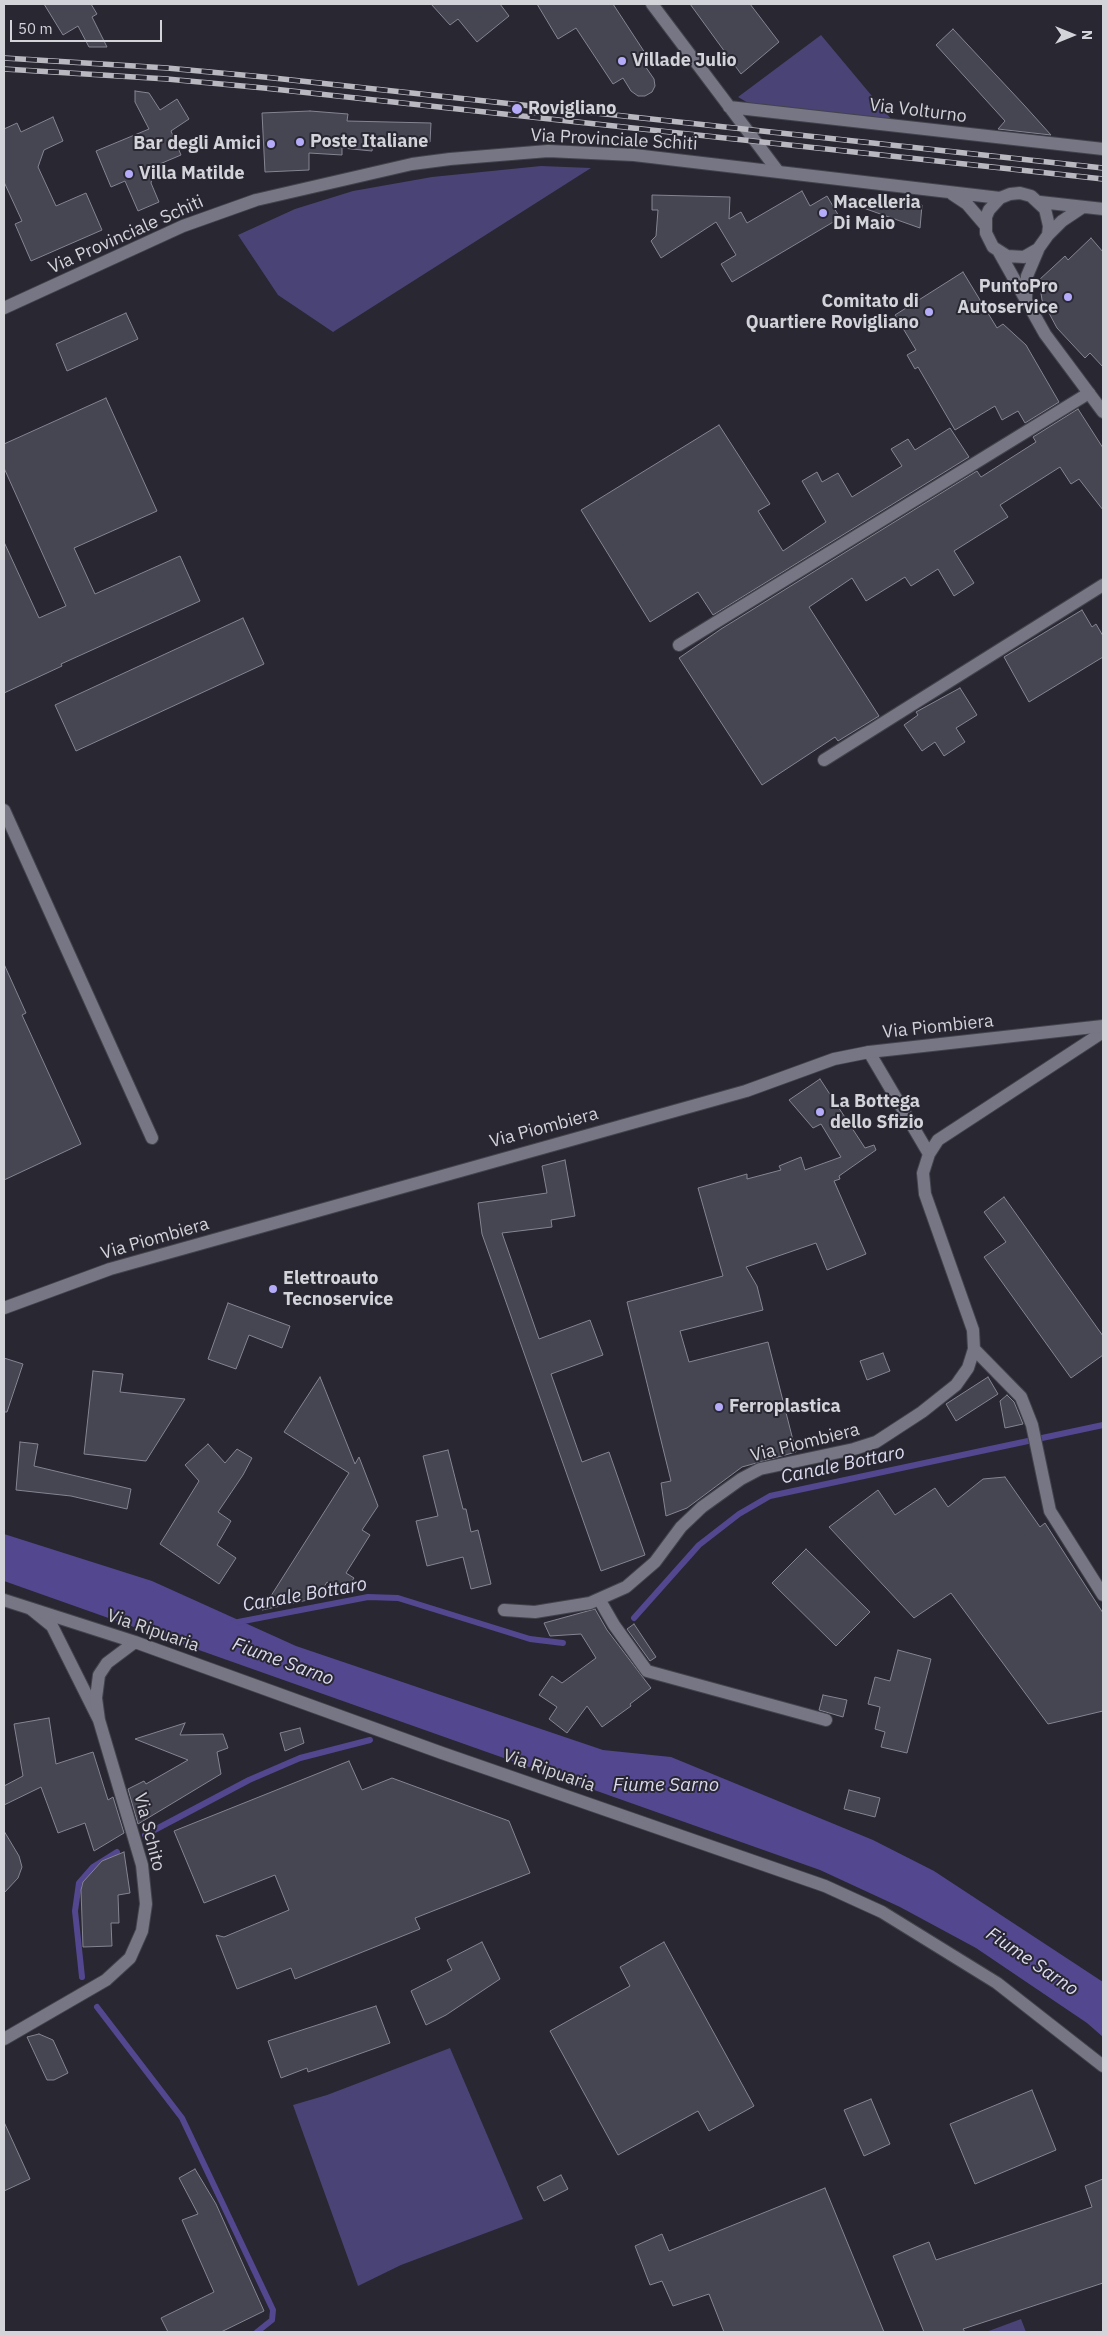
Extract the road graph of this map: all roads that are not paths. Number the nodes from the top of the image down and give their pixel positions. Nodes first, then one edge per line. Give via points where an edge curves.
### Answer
1 (652, 4) edge
2 (729, 107) junction
3 (1103, 149) edge
4 (777, 170) junction
5 (947, 192) junction
6 (1000, 198) junction
7 (1040, 202) junction
8 (1083, 207) junction
9 (1103, 210) edge
10 (985, 225) junction
11 (1048, 235) junction
12 (1038, 249) junction
13 (999, 252) junction
14 (1026, 298) junction
15 (4, 308) edge
16 (1089, 393) junction
17 (1103, 412) edge
18 (1103, 585) edge
19 (679, 645) dead end
20 (824, 760) dead end
21 (4, 810) edge
22 (1103, 1026) edge
23 (1103, 1032) edge
24 (869, 1052) junction
25 (152, 1138) dead end
26 (929, 1154) junction
27 (4, 1308) edge
28 (974, 1349) junction
29 (1103, 1595) edge
30 (599, 1599) junction
31 (4, 1600) edge
32 (29, 1608) junction
33 (504, 1610) dead end
34 (135, 1642) junction
35 (99, 1720) junction
36 (826, 1720) dead end
37 (4, 2038) edge
38 (1103, 2066) edge

1 - 2 street
2 - 3 street, Via Volturno
2 - 4 street
4 - 5 street, Via Provinciale Schiti
4 - 15 street, Via Provinciale Schiti via 634,154 548,151 412,164 256,200 183,226
5 - 6 street, Via Provinciale Schiti
5 - 10 street, Via Provinciale Schiti via 967,204
6 - 7 street, Via Provinciale Schiti via 1020,193
6 - 10 street via 989,210
7 - 8 street, Via Provinciale Schiti
7 - 11 street via 1048,217
8 - 9 street, Via Provinciale Schiti
8 - 11 street via 1070,214
10 - 13 street, Via Provinciale Schiti via 989,241
11 - 12 street
12 - 13 street via 1024,257
12 - 14 street via 1027,276
13 - 14 street, Via Provinciale Schiti
14 - 16 street, Via Provinciale Schiti via 1045,334
16 - 17 street, Via Provinciale Schiti
16 - 19 street
18 - 20 street
21 - 25 street
22 - 24 street, Via Piombiera
23 - 26 street, Via Piombiera via 938,1140
24 - 26 street
24 - 27 street, Via Piombiera via 834,1058 746,1091 110,1269
26 - 28 street, Via Piombiera via 923,1172 925,1194 973,1330
28 - 29 street via 1021,1397 1032,1425 1050,1511
28 - 30 street, Via Piombiera via 968,1368 956,1386 922,1412 876,1442 760,1470 741,1478 702,1507 681,1527 655,1562 626,1587
30 - 33 street, Via Piombiera via 535,1612
30 - 36 street via 647,1671
31 - 32 street, Via Ripuaria
32 - 34 street, Via Ripuaria
32 - 35 street via 52,1626
34 - 35 street, Via Schito via 107,1663 99,1675 96,1698
34 - 38 street, Via Ripuaria via 825,1886 882,1912 997,1984
35 - 37 street, Via Schito via 142,1865 146,1904 142,1930 130,1958 106,1980

